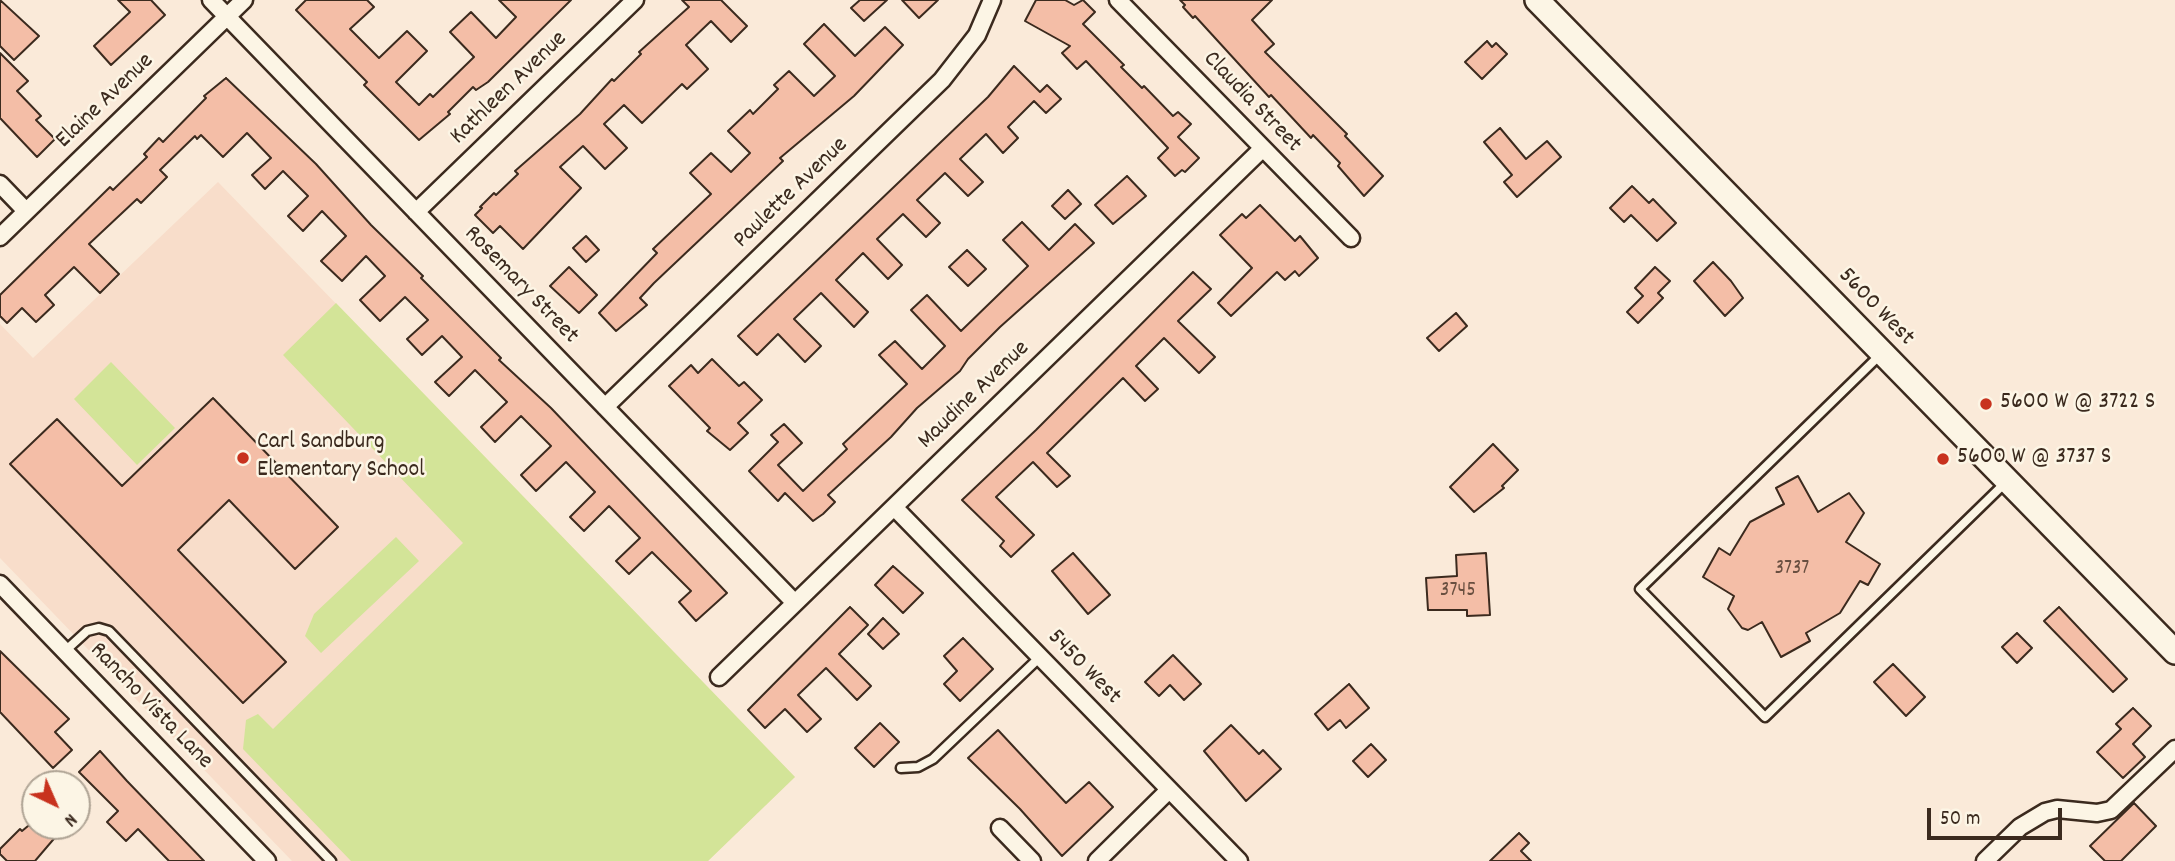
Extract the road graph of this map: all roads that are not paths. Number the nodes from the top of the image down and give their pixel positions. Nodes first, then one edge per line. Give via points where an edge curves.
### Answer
1 (211, 0) edge
2 (244, 0) edge
3 (635, 0) edge
4 (992, 0) edge
5 (1118, 0) edge
6 (1537, 0) edge
7 (227, 17) junction
8 (1263, 148) junction
9 (0, 184) edge
10 (26, 211) junction
11 (416, 212) junction
12 (0, 237) edge
13 (1351, 238) dead end
14 (1882, 353) junction
15 (606, 407) junction
16 (2008, 481) junction
17 (894, 507) junction
18 (0, 584) edge
19 (795, 603) junction
20 (65, 651) junction
21 (2175, 652) edge
22 (1040, 657) junction
23 (719, 677) dead end
24 (2175, 749) edge
25 (901, 768) dead end
26 (1169, 790) junction
27 (1000, 828) dead end
28 (267, 861) edge
29 (331, 861) edge
30 (1032, 861) edge
31 (1097, 861) edge
32 (1239, 861) edge
33 (1985, 861) edge

1 - 7 street, Rosemary Street
2 - 7 street, Elaine Avenue
3 - 11 street, Kathleen Avenue
4 - 15 street, Paulette Avenue via 977,35 942,80
5 - 8 street, Claudia Street
6 - 14 main road, 5600 West
7 - 10 street, Elaine Avenue
7 - 11 street, Rosemary Street
8 - 13 street, Claudia Street
8 - 17 street, Maudine Avenue
9 - 10 street
10 - 12 street, Elaine Avenue
11 - 15 street, Rosemary Street
14 - 16 main road, 5600 West
14 - 16 lane via 1640,589 1765,717
15 - 19 street, Rosemary Street
16 - 21 main road, 5600 West
17 - 19 street, Maudine Avenue
17 - 22 street, 5450 West
18 - 20 street, Rancho Vista Lane
19 - 23 street, Maudine Avenue
20 - 28 street, Rancho Vista Lane
20 - 29 lane via 93,629 113,635
22 - 25 lane via 933,759 918,767
22 - 26 street, 5450 West
24 - 33 street via 2111,810 2045,812 2020,827
26 - 31 street
26 - 32 street, 5450 West
27 - 30 street

